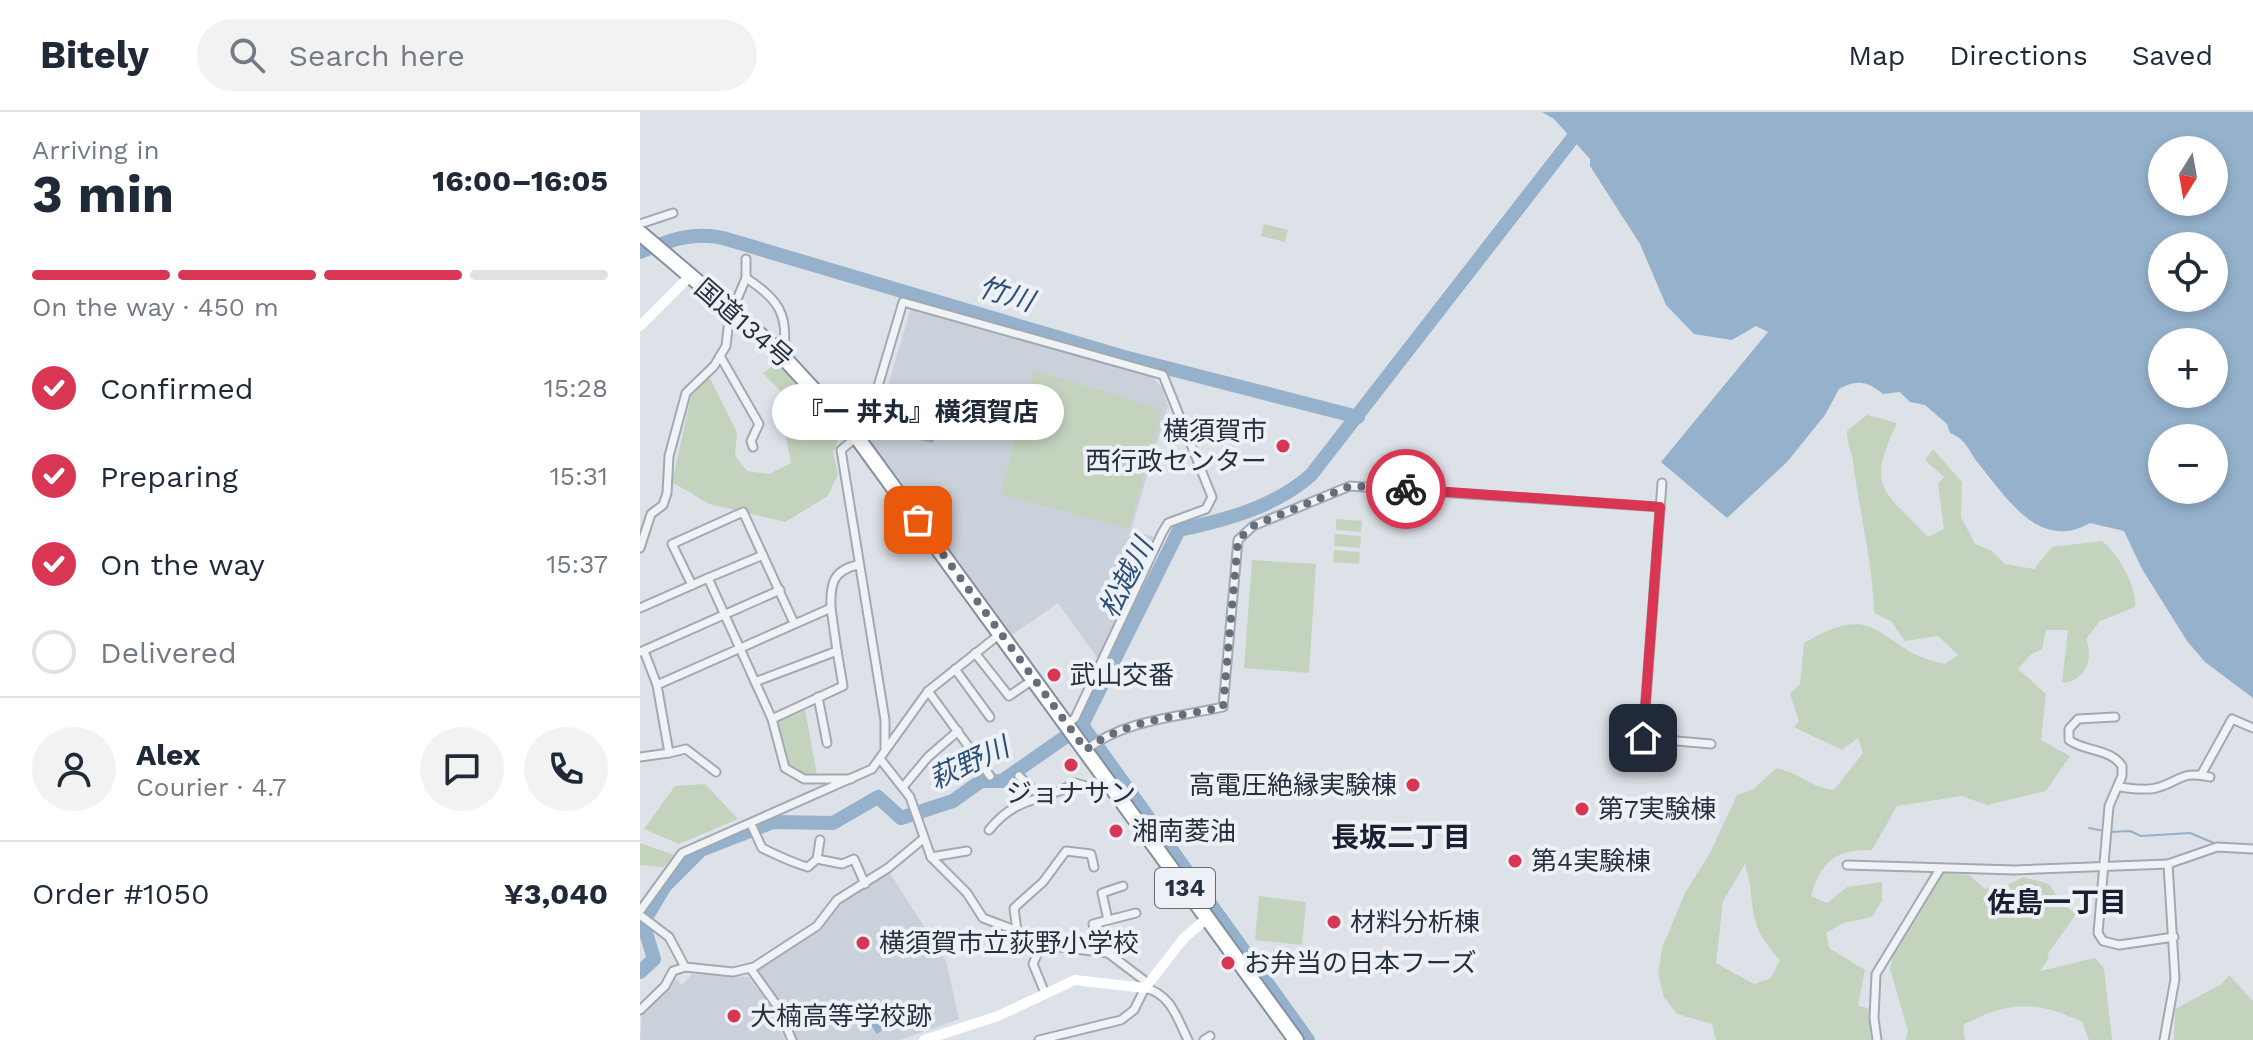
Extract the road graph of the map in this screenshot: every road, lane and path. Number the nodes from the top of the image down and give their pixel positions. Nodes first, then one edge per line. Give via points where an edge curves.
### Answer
1 (673, 213) dead end
2 (640, 224) edge
3 (645, 236) edge
4 (746, 259) dead end
5 (690, 276) junction
6 (746, 278) junction
7 (731, 310) junction
8 (640, 326) edge
9 (720, 356) junction
10 (783, 356) junction
11 (856, 436) junction
12 (753, 447) dead end
13 (1662, 483) dead end
14 (1660, 507) junction
15 (640, 548) edge
16 (763, 555) junction
17 (858, 565) junction
18 (708, 578) junction
19 (692, 585) junction
20 (780, 590) junction
21 (640, 608) edge
22 (831, 608) junction
23 (724, 614) junction
24 (794, 623) junction
25 (1002, 633) junction
26 (739, 647) junction
27 (642, 651) edge
28 (837, 651) junction
29 (975, 653) junction
30 (955, 669) junction
31 (1034, 679) junction
32 (755, 682) junction
33 (657, 685) junction
34 (928, 691) junction
35 (818, 697) junction
36 (990, 717) dead end
37 (2115, 717) dead end
38 (772, 719) junction
39 (2253, 728) edge
40 (1071, 730) junction
41 (958, 731) junction
42 (827, 743) dead end
43 (1711, 744) dead end
44 (885, 749) junction
45 (1086, 750) junction
46 (669, 753) junction
47 (640, 757) edge
48 (881, 760) junction
49 (716, 772) dead end
50 (990, 776) dead end
51 (1019, 776) dead end
52 (851, 779) junction
53 (1107, 780) junction
54 (903, 787) junction
55 (2118, 787) junction
56 (1039, 795) junction
57 (753, 829) junction
58 (989, 830) dead end
59 (923, 839) junction
60 (820, 840) dead end
61 (2253, 849) edge
62 (967, 851) dead end
63 (931, 857) junction
64 (817, 859) junction
65 (2168, 864) junction
66 (1847, 865) dead end
67 (2105, 866) junction
68 (1094, 867) dead end
69 (1940, 869) junction
70 (865, 884) junction
71 (1123, 886) dead end
72 (640, 913) edge
73 (1136, 913) dead end
74 (1207, 918) junction
75 (1108, 920) junction
76 (1017, 931) junction
77 (2174, 937) junction
78 (1043, 941) junction
79 (1098, 950) junction
80 (685, 967) junction
81 (750, 968) junction
82 (1147, 986) junction
83 (1045, 993) junction
84 (640, 1010) edge
85 (1057, 1037) edge
86 (792, 1040) edge
87 (924, 1040) edge
88 (1039, 1040) edge
89 (1188, 1040) edge
90 (1296, 1040) edge
91 (1877, 1040) edge
92 (2164, 1040) edge

1 - 2 street
3 - 5 highway, 国道134号 / 134
4 - 6 street
5 - 7 highway, 国道134号 / 134
5 - 8 street
6 - 7 street
6 - 10 street via 773,297 781,312
7 - 9 street
7 - 10 highway, 国道134号 / 134
9 - 12 street via 759,424
9 - 15 street via 686,393 669,456 667,493 663,505 651,514
10 - 11 highway, 国道134号 / 134
11 - 17 street via 841,450
11 - 25 highway, 国道134号 / 134
11 - 40 street via 865,430 903,302 1163,375 1212,497 1206,509 1168,523
13 - 14 street
14 - 43 street via 1643,738
14 - 45 street via 1350,486 1253,526 1238,540 1223,707 1136,726 1102,737
16 - 18 street
16 - 19 street via 743,512 672,544
16 - 20 street
17 - 22 street via 837,574
17 - 44 street via 885,720
18 - 19 street
18 - 23 street
19 - 21 street
20 - 23 street
20 - 24 street
22 - 24 street
22 - 28 street
23 - 26 street
23 - 27 street
24 - 26 street
25 - 29 street
25 - 31 highway, 国道134号 / 134
26 - 32 street
26 - 33 street
27 - 33 street
28 - 32 street
28 - 35 street via 843,686
29 - 30 street
29 - 31 street via 1009,696
30 - 34 street
30 - 36 street
31 - 40 highway, 国道134号 / 134
32 - 38 street
33 - 46 street
34 - 41 street
34 - 44 street
35 - 38 street
35 - 42 street
37 - 55 street via 2078,719 2069,729 2069,740 2117,759 2122,766
38 - 52 street via 785,768 804,779
39 - 55 street via 2232,719 2206,761 2206,776 2183,775 2158,788
40 - 45 highway, 国道134号 / 134
41 - 50 street
41 - 54 street
44 - 48 street
45 - 53 highway, 国道134号 / 134
46 - 47 street
46 - 49 street via 686,749
48 - 52 street
48 - 54 street
51 - 56 street
52 - 57 street
53 - 56 street via 1097,789 1075,783 1057,794
53 - 74 highway, 国道134号 / 134
54 - 59 street
55 - 67 street via 2109,806
56 - 58 street via 1004,812
57 - 64 street via 762,848 793,863 808,867
57 - 72 street via 721,833 682,853
59 - 63 street
59 - 70 street
60 - 64 street
61 - 65 street via 2217,847
62 - 63 street
63 - 76 street via 967,893 983,918
64 - 70 street via 842,864 854,859
65 - 67 street
65 - 77 street
66 - 69 street
67 - 69 street
67 - 77 street via 2098,933 2103,941 2119,945
68 - 76 street via 1091,854 1066,851 1014,908
69 - 91 street via 1876,974
70 - 81 street via 837,900 817,926
71 - 75 street via 1102,893
72 - 80 street via 669,937
73 - 75 street
74 - 82 street via 1184,938
74 - 90 highway, 国道134号 / 134
75 - 79 street via 1093,924
76 - 78 street
77 - 92 street via 2173,998
78 - 79 street
78 - 83 street via 1033,964
79 - 82 street
80 - 81 street via 733,972
80 - 84 street via 673,971
81 - 86 street via 778,1007
82 - 83 street via 1075,980
82 - 85 street via 1134,1010 1121,1020
82 - 89 street via 1167,1000
83 - 87 street via 998,1016
85 - 88 street

